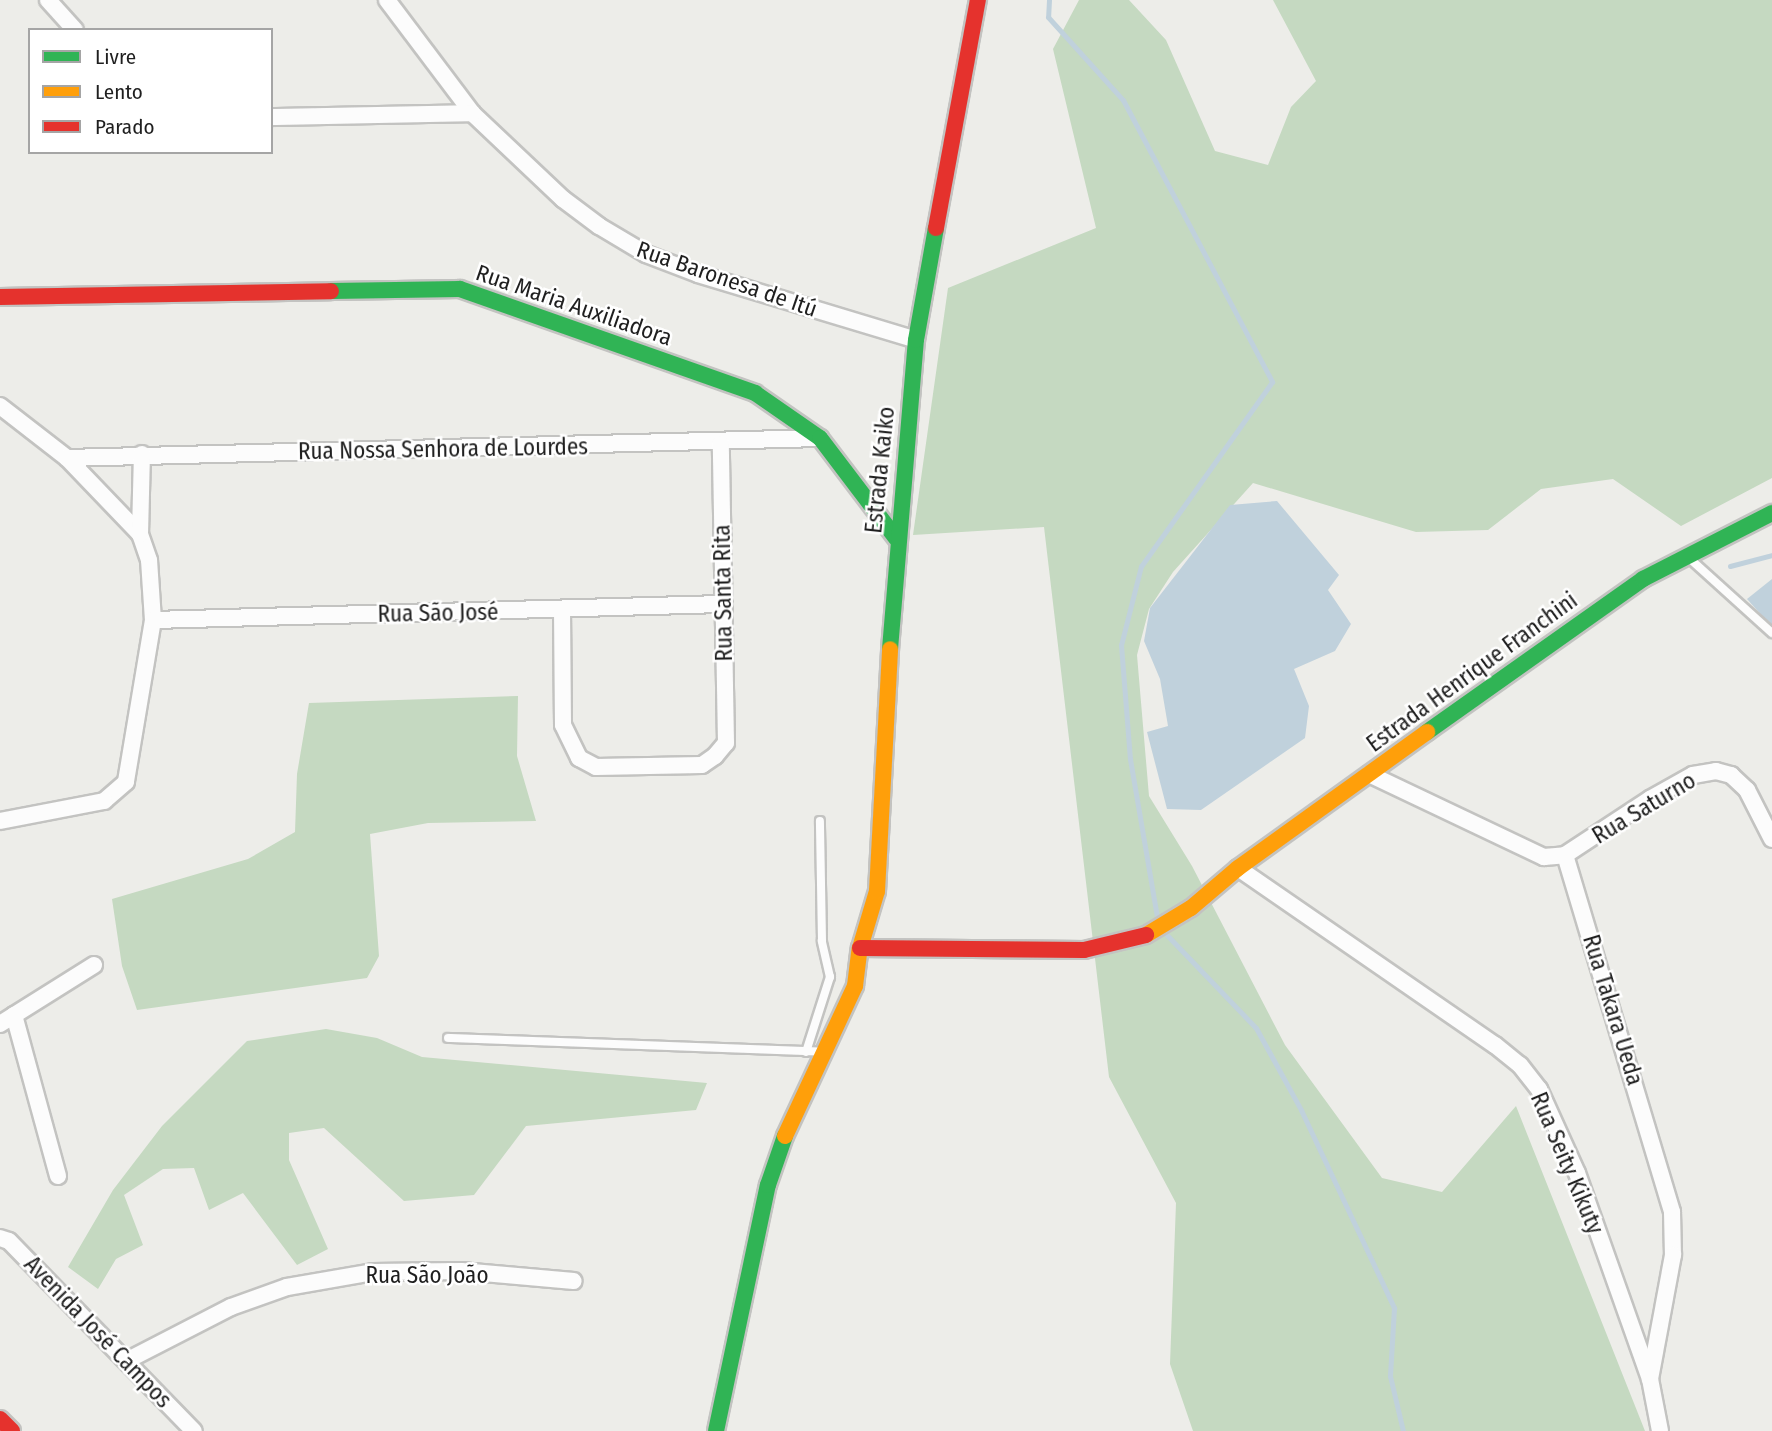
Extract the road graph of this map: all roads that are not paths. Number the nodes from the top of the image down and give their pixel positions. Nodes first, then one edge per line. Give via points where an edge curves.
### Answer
1 (48, 0) edge
2 (387, 0) edge
3 (978, 0) edge
4 (73, 28) edge
5 (472, 113) junction
6 (273, 117) edge
7 (0, 297) edge
8 (916, 340) junction
9 (0, 406) edge
10 (820, 438) junction
11 (721, 444) junction
12 (142, 454) junction
13 (67, 458) junction
14 (1772, 513) edge
15 (140, 534) junction
16 (896, 538) junction
17 (1687, 556) junction
18 (722, 604) junction
19 (562, 610) junction
20 (153, 620) junction
21 (1772, 634) edge
22 (1368, 774) junction
23 (0, 821) edge
24 (820, 821) dead end
25 (1772, 839) edge
26 (1565, 855) junction
27 (1238, 868) junction
28 (860, 948) junction
29 (94, 965) dead end
30 (7, 1020) edge
31 (448, 1038) dead end
32 (806, 1052) junction
33 (824, 1052) junction
34 (58, 1176) dead end
35 (0, 1238) edge
36 (574, 1281) dead end
37 (128, 1360) junction
38 (1650, 1379) junction
39 (0, 1419) edge
40 (12, 1431) edge
41 (194, 1431) edge
42 (716, 1431) edge
43 (1660, 1431) edge

1 - 4 street
2 - 5 street, Rua Baronesa de Itú
3 - 8 street, Estrada Kaiko
5 - 6 street
5 - 8 street, Rua Baronesa de Itú via 562,199 625,243 698,274
7 - 10 street, Rua Maria Auxiliadora via 460,289 755,393
8 - 16 street, Estrada Kaiko
9 - 13 street
10 - 11 street, Rua Nossa Senhora de Lourdes
10 - 16 street, Rua Maria Auxiliadora
11 - 12 street, Rua Nossa Senhora de Lourdes
11 - 18 street, Rua Santa Rita
12 - 13 street, Rua Nossa Senhora de Lourdes
12 - 15 street
13 - 15 street
14 - 17 street, Estrada Henrique Franchini
15 - 20 street via 149,560
16 - 28 street, Estrada Kaiko via 877,891
17 - 21 lane
17 - 22 street, Estrada Henrique Franchini via 1601,607
18 - 19 street, Rua São José
18 - 19 street, Rua Santa Rita via 726,743 702,765 596,767 579,758 563,725
19 - 20 street, Rua São José
20 - 23 street via 132,768 117,793 104,801
22 - 26 street via 1524,851 1544,857
22 - 27 street, Estrada Henrique Franchini
24 - 32 lane via 822,941 830,976
25 - 26 street, Rua Saturno via 1747,790 1731,775 1704,772 1650,799
26 - 38 street, Rua Takara Ueda via 1672,1212 1671,1268
27 - 28 street, Estrada Henrique Franchini via 1170,923 1112,946
27 - 38 street, Rua Seity Kikuty via 1520,1065 1539,1089 1577,1173
28 - 33 street, Estrada Kaiko via 855,986
29 - 30 street
30 - 34 street
31 - 32 lane
32 - 33 lane
33 - 42 street, Estrada Kaiko via 782,1142 756,1223
35 - 37 street, Avenida José Campos via 9,1241
36 - 37 street, Rua São João via 461,1271 373,1272 287,1287 231,1307
37 - 41 street, Avenida José Campos
38 - 43 street, Rua Seity Kikuty
39 - 40 street

